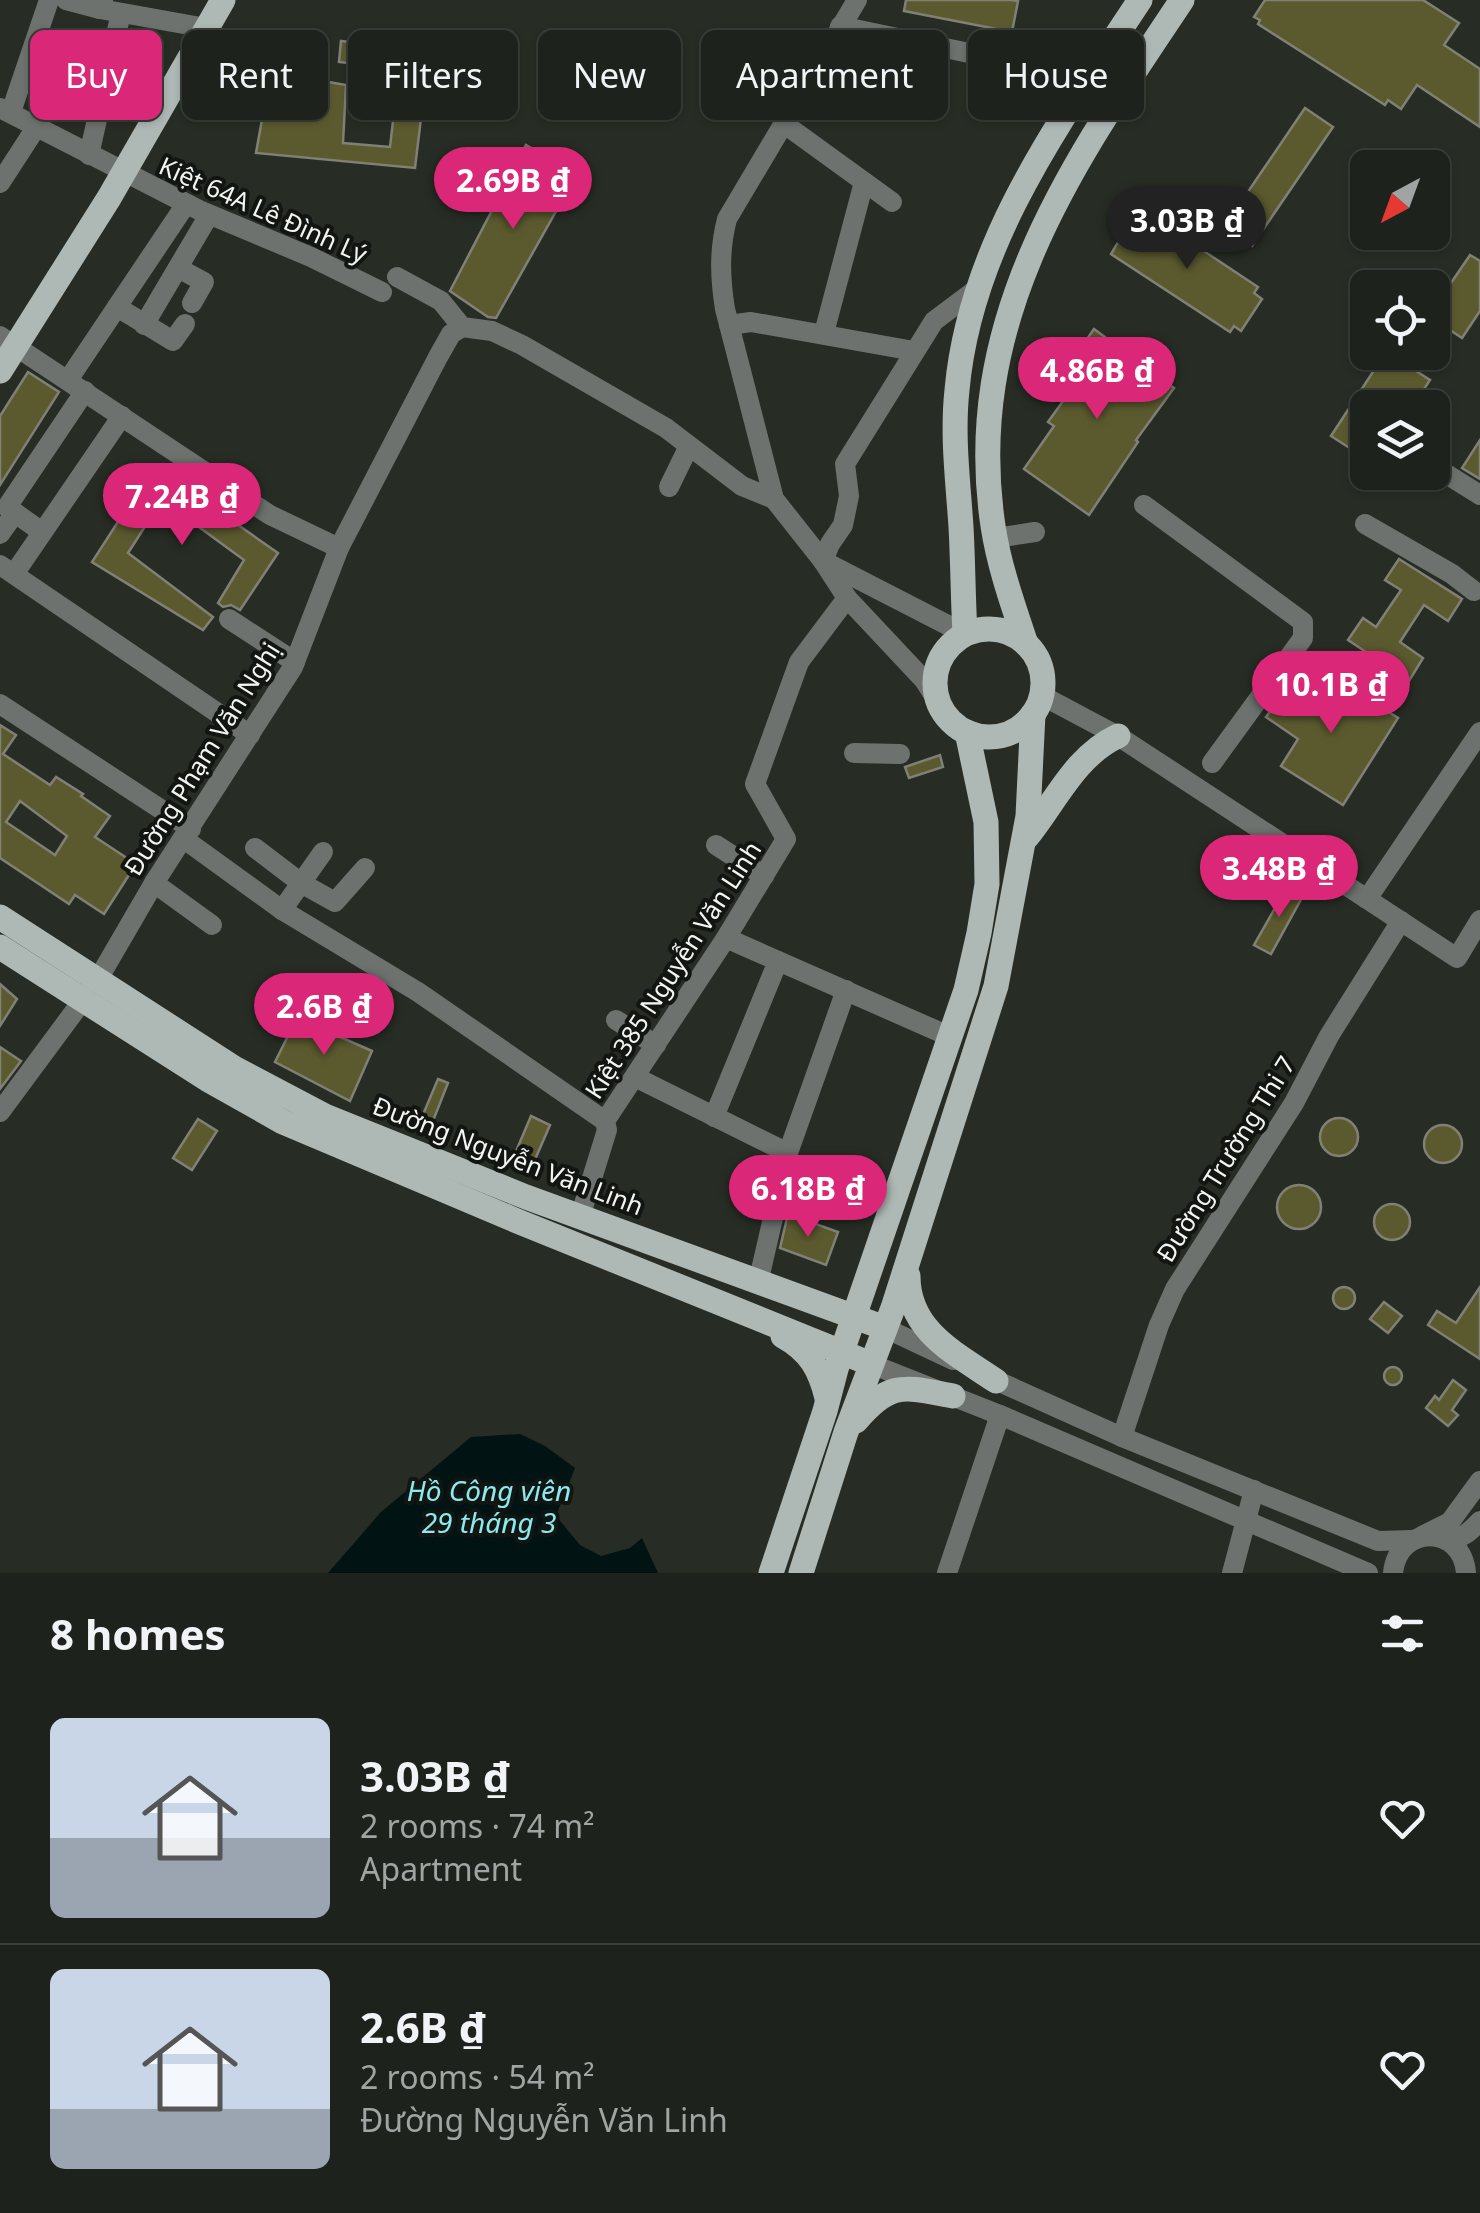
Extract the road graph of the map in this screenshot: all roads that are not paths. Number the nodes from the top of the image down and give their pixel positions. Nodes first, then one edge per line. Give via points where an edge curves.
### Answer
1 (49, 0) edge
2 (66, 0) edge
3 (223, 0) edge
4 (856, 0) edge
5 (1140, 0) edge
6 (1182, 0) edge
7 (123, 8) edge
8 (840, 26) junction
9 (206, 28) junction
10 (1120, 30) edge
11 (968, 53) edge
12 (5, 110) edge
13 (1063, 120) edge
14 (782, 122) junction
15 (37, 126) junction
16 (89, 155) junction
17 (123, 174) junction
18 (864, 182) junction
19 (0, 184) edge
20 (892, 202) dead end
21 (186, 204) junction
22 (209, 214) junction
23 (178, 268) junction
24 (978, 288) junction
25 (117, 307) junction
26 (729, 324) junction
27 (144, 325) junction
28 (462, 327) junction
29 (824, 333) junction
30 (8, 341) edge
31 (914, 351) junction
32 (0, 371) edge
33 (77, 386) junction
34 (122, 416) junction
35 (689, 446) junction
36 (1450, 476) edge
37 (669, 487) dead end
38 (1480, 495) edge
39 (774, 498) junction
40 (1144, 505) dead end
41 (16, 513) junction
42 (1365, 524) dead end
43 (42, 532) junction
44 (1035, 532) dead end
45 (0, 534) edge
46 (996, 538) junction
47 (338, 548) junction
48 (823, 561) junction
49 (7, 570) edge
50 (1474, 591) dead end
51 (847, 598) junction
52 (229, 619) dead end
53 (966, 634) junction
54 (1026, 644) junction
55 (295, 662) junction
56 (938, 702) junction
57 (0, 704) edge
58 (1037, 705) junction
59 (968, 732) junction
60 (1480, 732) edge
61 (250, 735) junction
62 (1118, 736) junction
63 (854, 753) dead end
64 (900, 754) dead end
65 (1212, 763) dead end
66 (187, 834) junction
67 (1024, 841) junction
68 (716, 844) dead end
69 (323, 852) dead end
70 (365, 868) dead end
71 (234, 875) junction
72 (764, 876) junction
73 (154, 883) junction
74 (301, 884) junction
75 (1367, 899) junction
76 (282, 910) junction
77 (0, 917) edge
78 (1480, 920) edge
79 (1401, 922) junction
80 (212, 925) dead end
81 (726, 938) junction
82 (0, 947) edge
83 (778, 961) junction
84 (846, 990) junction
85 (90, 991) junction
86 (616, 1020) dead end
87 (951, 1037) junction
88 (656, 1044) junction
89 (635, 1077) junction
90 (0, 1112) edge
91 (714, 1116) junction
92 (605, 1120) junction
93 (788, 1153) junction
94 (521, 1209) junction
95 (580, 1217) junction
96 (882, 1237) junction
97 (908, 1261) junction
98 (758, 1283) junction
99 (816, 1303) junction
100 (736, 1308) junction
101 (855, 1316) junction
102 (885, 1328) junction
103 (842, 1352) junction
104 (871, 1364) junction
105 (996, 1381) junction
106 (953, 1396) junction
107 (828, 1402) junction
108 (1000, 1414) junction
109 (846, 1432) junction
110 (1122, 1437) junction
111 (1480, 1481) edge
112 (1254, 1490) junction
113 (1246, 1520) junction
114 (1480, 1520) edge
115 (1418, 1538) junction
116 (1446, 1540) junction
117 (1480, 1547) edge
118 (770, 1573) edge
119 (802, 1573) edge
120 (947, 1573) edge
121 (1232, 1573) edge
122 (1368, 1573) edge
123 (1394, 1573) edge
124 (1466, 1573) edge

1 - 12 street
2 - 7 street
3 - 9 main road
4 - 8 street
5 - 10 main road
6 - 46 main road via 1054,202 1014,293 989,398
7 - 9 street
7 - 16 street
8 - 11 street
8 - 14 street
9 - 17 main road
12 - 15 street, Kiệt 64A Lê Đình Lý
13 - 24 main road via 1024,184
14 - 18 street
14 - 26 street via 727,219 721,281
15 - 16 street, Kiệt 64A Lê Đình Lý
15 - 19 street
16 - 17 street, Kiệt 64A Lê Đình Lý
17 - 21 street, Kiệt 64A Lê Đình Lý
17 - 30 main road
18 - 20 street
18 - 29 street
21 - 22 street, Kiệt 64A Lê Đình Lý
21 - 25 street
22 - 23 street
22 - 28 street, Kiệt 64A Lê Đình Lý via 441,301
23 - 27 street
23 - 27 street via 204,282 173,340
24 - 31 street via 934,321
24 - 53 main road via 957,388 954,444
25 - 27 street
25 - 33 street
26 - 29 street
26 - 39 street
28 - 35 street via 522,345
28 - 47 street, Đường Phạm Văn Nghị via 438,357
29 - 31 street
30 - 32 main road
30 - 33 street
31 - 48 street via 845,464 843,525
33 - 34 street
33 - 41 street via 7,507
34 - 43 street
34 - 47 street via 270,514
35 - 37 street
35 - 39 street via 742,486
36 - 38 street
39 - 48 street
40 - 65 street via 1303,622 1302,638
41 - 43 street
41 - 45 street
42 - 50 street
43 - 49 street
44 - 46 street
46 - 54 main road
47 - 55 street, Đường Phạm Văn Nghị
48 - 51 street
48 - 53 street
49 - 61 street
51 - 56 street
51 - 72 street, Kiệt 385 Nguyễn Văn Linh via 799,662 755,784 786,839
52 - 55 street
53 - 54 main road via 997,630
53 - 56 main road via 941,658
54 - 58 main road via 1040,668
55 - 61 street, Đường Phạm Văn Nghị
56 - 59 main road
57 - 66 street
58 - 59 main road via 1025,723 1004,734
58 - 62 street
58 - 67 main road
59 - 87 main road via 986,822 987,884
60 - 75 street
61 - 66 street, Đường Phạm Văn Nghị
62 - 67 main road via 1074,769
62 - 75 street
63 - 64 street
66 - 71 street
66 - 73 street, Đường Phạm Văn Nghị
67 - 97 main road via 996,986
68 - 72 street
69 - 74 street
70 - 74 street via 334,902
71 - 74 street via 258,843
71 - 76 street
72 - 81 street, Kiệt 385 Nguyễn Văn Linh
73 - 80 street
73 - 85 street, Đường Phạm Văn Nghị
74 - 76 street
75 - 79 street
76 - 92 street via 418,992
77 - 85 main road, Đường Nguyễn Văn Linh
78 - 79 street via 1457,958
79 - 110 street, Đường Trường Thi 7 via 1175,1288
81 - 83 street
81 - 88 street, Kiệt 385 Nguyễn Văn Linh
82 - 85 main road, Đường Nguyễn Văn Linh
83 - 84 street
83 - 91 street
84 - 87 street
84 - 93 street
85 - 90 street, Đường Phạm Văn Nghị
85 - 94 main road, Đường Nguyễn Văn Linh via 256,1107
86 - 88 street
87 - 96 main road
88 - 89 street, Kiệt 385 Nguyễn Văn Linh
89 - 91 street
89 - 92 street, Kiệt 385 Nguyễn Văn Linh
91 - 93 street
92 - 95 street, Kiệt 385 Nguyễn Văn Linh
93 - 98 street
94 - 95 main road, Đường Nguyễn Văn Linh
94 - 100 main road, Đường Nguyễn Văn Linh
95 - 98 main road, Đường Nguyễn Văn Linh
96 - 99 main road via 852,1285
96 - 101 main road
97 - 102 main road
97 - 105 main road via 917,1319
98 - 99 main road, Đường Nguyễn Văn Linh
99 - 101 main road, Đường Nguyễn Văn Linh
100 - 103 main road, Đường Nguyễn Văn Linh
100 - 107 main road via 801,1347 814,1362
101 - 102 main road, Đường Nguyễn Văn Linh
101 - 103 main road
102 - 104 main road
102 - 105 street, Đường Nguyễn Văn Linh
103 - 104 main road, Đường Nguyễn Văn Linh
103 - 107 main road
104 - 106 street, Đường Nguyễn Văn Linh
104 - 109 main road
105 - 110 street, Đường Nguyễn Văn Linh
106 - 108 street, Đường Nguyễn Văn Linh
106 - 109 main road via 902,1386 886,1391
107 - 118 main road
108 - 113 street, Đường Nguyễn Văn Linh
108 - 120 street
109 - 119 main road
110 - 112 street, Đường Nguyễn Văn Linh
111 - 115 street via 1450,1522
112 - 113 street
112 - 115 street, Đường Nguyễn Văn Linh via 1378,1541
113 - 121 street
113 - 122 street, Đường Nguyễn Văn Linh
114 - 116 street via 1470,1532
115 - 116 street, Đường Nguyễn Văn Linh
115 - 123 street via 1396,1557
116 - 124 street via 1462,1555
117 - 124 street

